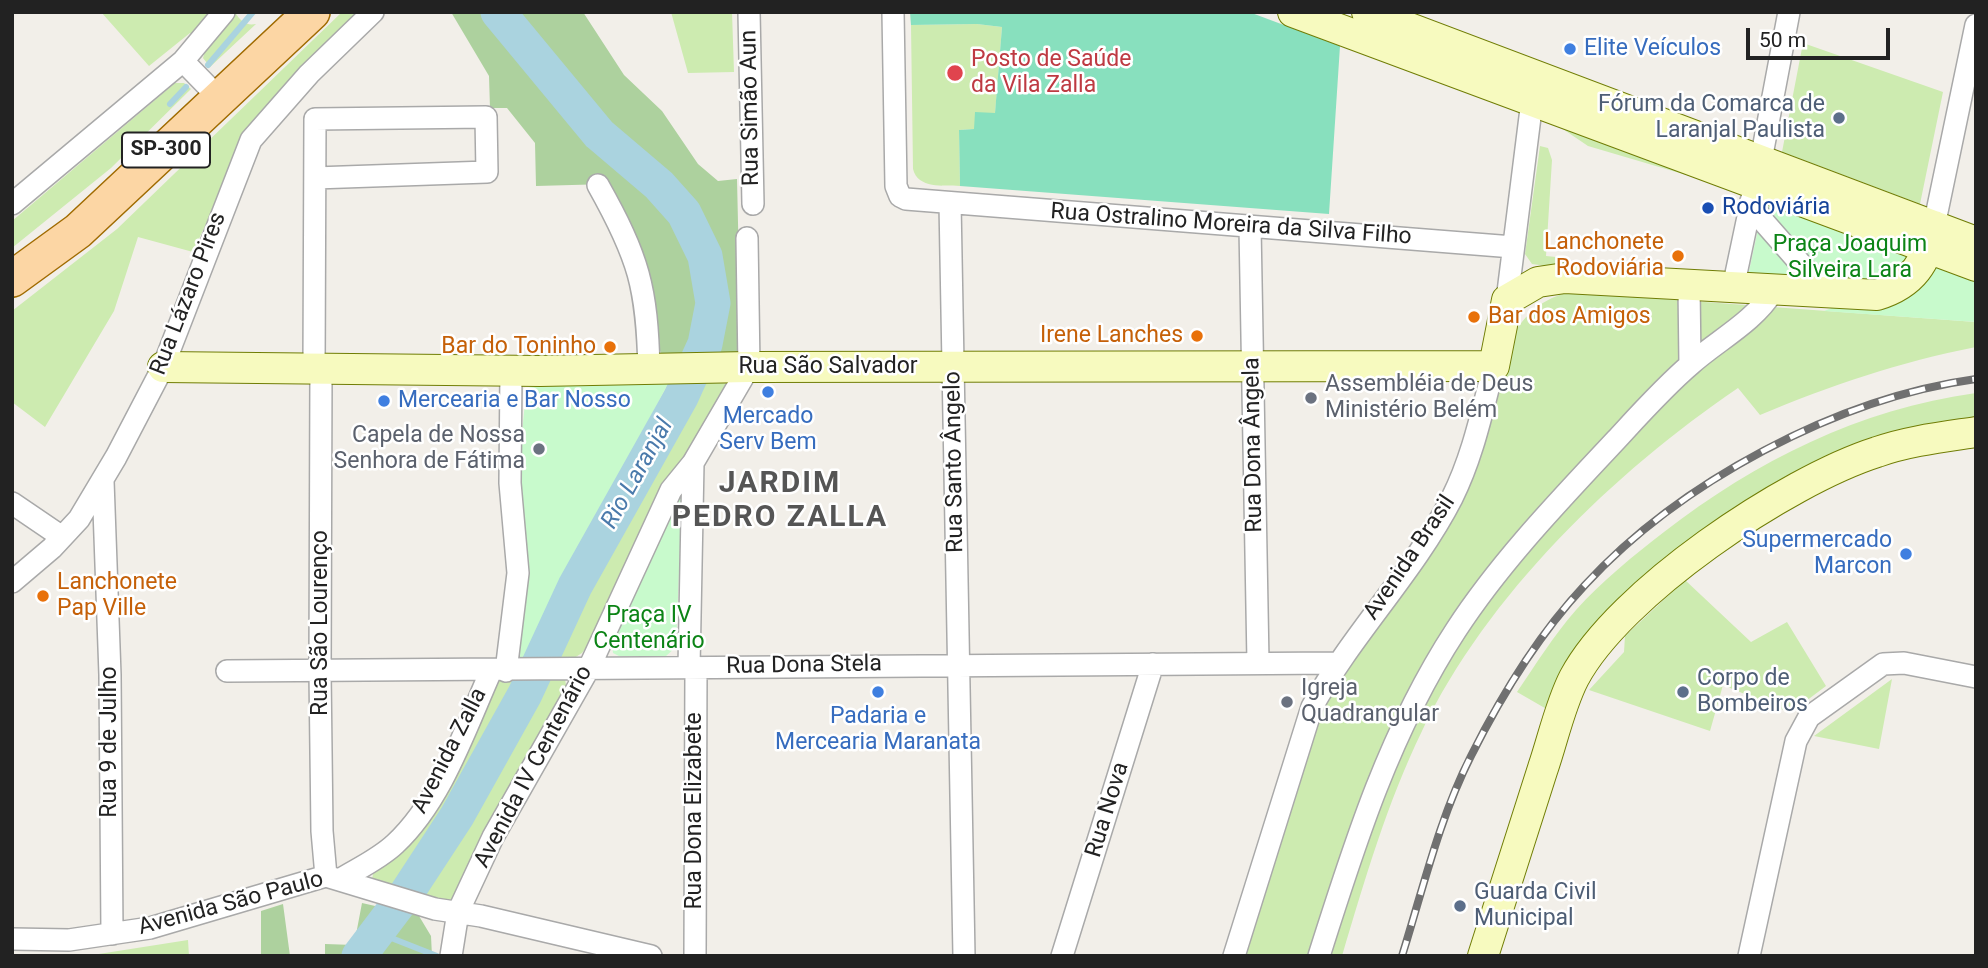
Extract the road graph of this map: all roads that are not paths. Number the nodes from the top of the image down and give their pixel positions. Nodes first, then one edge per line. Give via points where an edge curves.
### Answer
1 (224, 12) edge
2 (312, 12) edge
3 (373, 12) edge
4 (749, 12) edge
5 (893, 12) edge
6 (1293, 12) edge
7 (1367, 12) edge
8 (1789, 12) edge
9 (1976, 25) edge
10 (183, 61) junction
11 (1475, 66) junction
12 (1537, 89) junction
13 (220, 99) junction
14 (315, 178) junction
15 (1756, 182) junction
16 (598, 185) dead end
17 (950, 203) junction
18 (12, 204) edge
19 (753, 204) dead end
20 (1250, 227) junction
21 (1932, 237) junction
22 (747, 238) dead end
23 (1976, 242) edge
24 (1513, 247) junction
25 (1976, 266) edge
26 (12, 279) edge
27 (1689, 286) junction
28 (1733, 288) junction
29 (1773, 291) junction
30 (1828, 295) junction
31 (1507, 300) junction
32 (1690, 365) junction
33 (1494, 366) junction
34 (163, 367) junction
35 (749, 367) junction
36 (953, 367) junction
37 (1252, 368) junction
38 (317, 369) junction
39 (660, 370) junction
40 (511, 371) junction
41 (1976, 432) edge
42 (693, 463) junction
43 (103, 480) junction
44 (12, 503) edge
45 (79, 519) junction
46 (62, 537) junction
47 (105, 549) junction
48 (12, 582) edge
49 (1258, 662) junction
50 (1338, 663) junction
51 (959, 664) junction
52 (1153, 664) junction
53 (692, 667) junction
54 (589, 668) junction
55 (227, 671) dead end
56 (506, 671) junction
57 (320, 672) junction
58 (1976, 677) edge
59 (333, 877) junction
60 (458, 912) junction
61 (112, 934) junction
62 (12, 939) edge
63 (452, 954) edge
64 (652, 956) edge
65 (695, 956) edge
66 (964, 956) edge
67 (1062, 956) edge
68 (1234, 956) edge
69 (1319, 956) edge
70 (1483, 956) edge
71 (1749, 956) edge

1 - 10 street
2 - 13 main road, SP-300
3 - 34 street, Rua Lázaro Pires via 309,74 251,140
4 - 19 street, Rua Simão Aun
5 - 17 street via 897,192 906,199
6 - 11 street
7 - 11 street
8 - 15 street
9 - 21 street
10 - 13 street
10 - 18 street
11 - 12 street
12 - 15 street
12 - 24 street, Avenida Brasil
13 - 26 main road, SP-300 via 78,231
14 - 14 street, Rua São Lourenço via 315,119 486,117 487,172
14 - 38 street, Rua São Lourenço
15 - 21 street
15 - 28 street
15 - 30 street via 1763,221
16 - 39 street via 637,264
17 - 20 street, Rua Ostralino Moreira da Silva Filho
17 - 36 street, Rua Santo Ângelo
20 - 24 street, Rua Ostralino Moreira da Silva Filho
20 - 37 street, Rua Dona Ângela
21 - 23 street
21 - 25 street
21 - 30 street via 1915,275 1893,290 1868,297
22 - 35 street
24 - 31 street, Avenida Brasil
27 - 28 street
27 - 31 street via 1554,279 1525,287
27 - 32 street
28 - 29 street
29 - 30 street
29 - 32 street via 1763,307
31 - 33 street, Avenida Brasil
32 - 69 street via 1541,522 1457,629 1407,716 1374,786
33 - 37 street, Rua São Salvador
33 - 50 street, Avenida Brasil via 1470,456 1451,498
34 - 38 street, Rua São Salvador
34 - 43 street, Rua Lázaro Pires
35 - 36 street, Rua São Salvador
35 - 39 street, Rua São Salvador
35 - 42 street, Avenida IV Centenário
36 - 37 street, Rua São Salvador
36 - 51 street, Rua Santo Ângelo
37 - 49 street, Rua Dona Ângela
38 - 40 street, Rua São Salvador
38 - 57 street, Rua São Lourenço
39 - 40 street, Rua São Salvador
40 - 56 street, Avenida Zalla via 510,483 518,573
41 - 70 street via 1896,446 1832,470 1675,569 1619,618 1568,691
42 - 53 street, Rua Dona Elizabete
42 - 54 street, Avenida IV Centenário via 670,490
43 - 45 street, Rua Lázaro Pires
43 - 47 street, Rua 9 de Julho
44 - 46 street
45 - 46 street, Rua Lázaro Pires
45 - 47 street
46 - 48 street, Rua Lázaro Pires
47 - 61 street, Rua 9 de Julho
49 - 50 street, Rua Dona Stela
49 - 52 street, Rua Dona Stela
50 - 68 street, Avenida Brasil via 1312,707
51 - 52 street, Rua Dona Stela
51 - 53 street, Rua Dona Stela
51 - 66 street, Rua Santo Ângelo
52 - 67 street, Rua Nova
53 - 54 street, Rua Dona Stela
53 - 65 street, Rua Dona Elizabete
54 - 56 street, Rua Dona Stela
54 - 60 street, Avenida IV Centenário via 493,837
55 - 57 street, Rua Dona Stela
56 - 57 street, Rua Dona Stela
56 - 59 street, Avenida Zalla via 422,811 396,844
57 - 59 street, Rua São Lourenço via 322,831
58 - 71 street via 1892,662 1875,668 1809,717 1796,741
59 - 60 street, Avenida São Paulo via 422,906
59 - 61 street, Avenida São Paulo via 167,925
60 - 63 street, Avenida IV Centenário
60 - 64 street, Avenida São Paulo
61 - 62 street, Avenida São Paulo via 48,942

